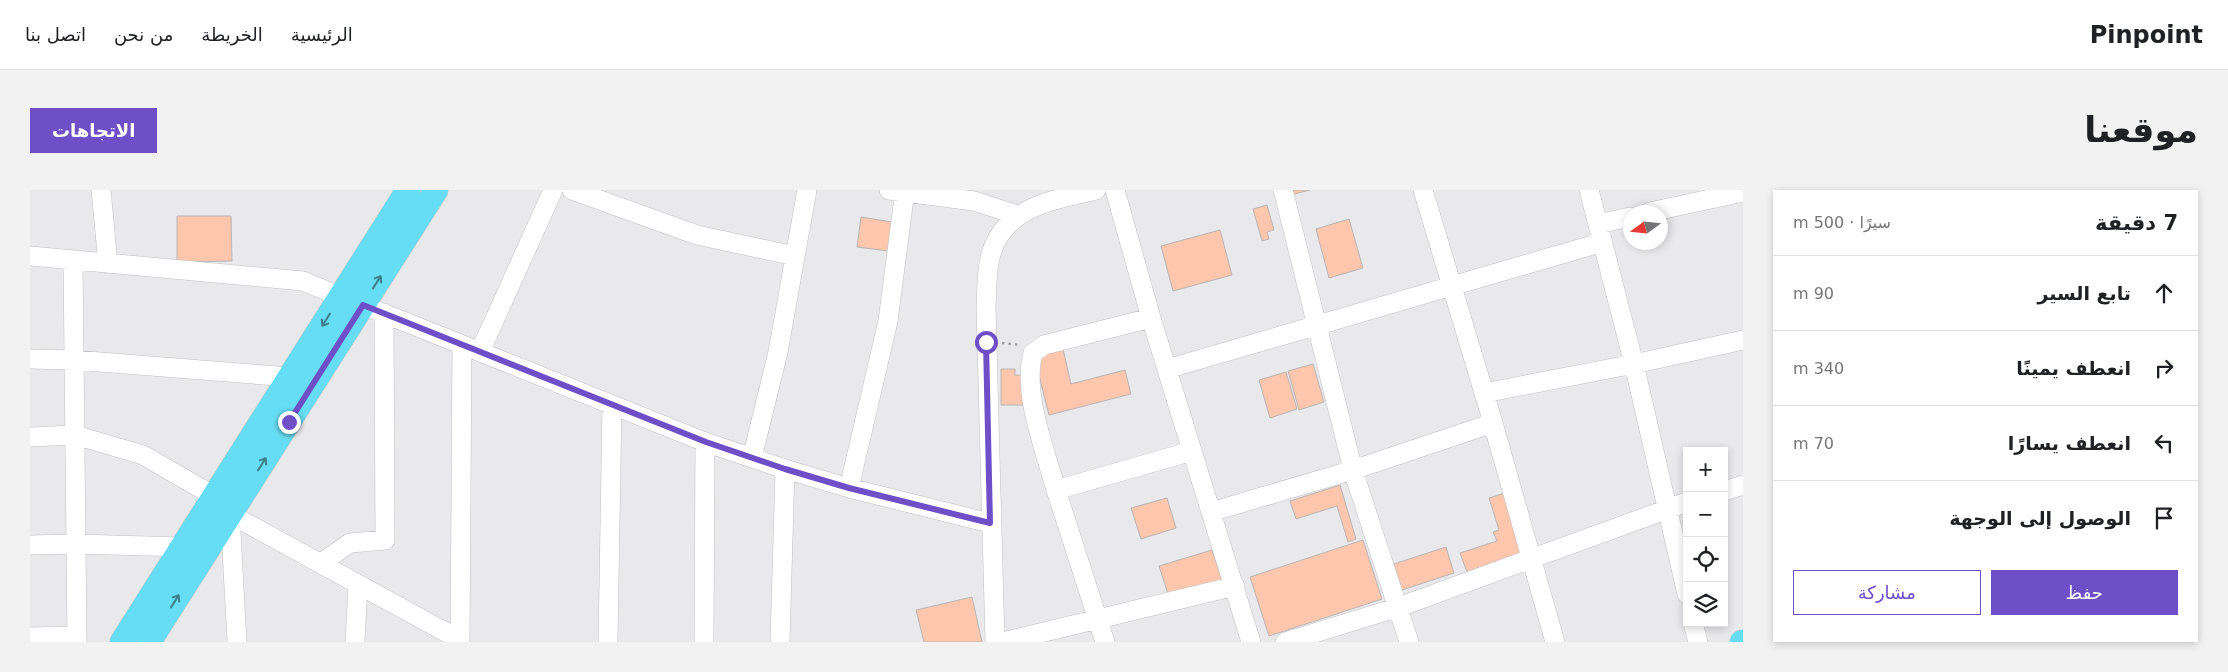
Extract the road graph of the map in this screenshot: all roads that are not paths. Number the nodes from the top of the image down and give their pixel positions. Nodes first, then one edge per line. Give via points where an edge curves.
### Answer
1 (101, 190) edge
2 (408, 190) edge
3 (436, 190) edge
4 (553, 190) edge
5 (572, 190) edge
6 (807, 190) edge
7 (1096, 190) edge
8 (1115, 190) edge
9 (1283, 190) edge
10 (1423, 190) edge
11 (1589, 190) edge
12 (899, 191) edge
13 (1743, 192) edge
14 (1668, 208) edge
15 (1017, 215) junction
16 (1623, 219) edge
17 (1598, 224) junction
18 (1603, 242) junction
19 (30, 256) edge
20 (795, 256) junction
21 (73, 260) junction
22 (108, 264) junction
23 (1452, 287) junction
24 (341, 297) junction
25 (373, 309) junction
26 (1151, 318) junction
27 (1317, 325) junction
28 (1743, 340) edge
29 (462, 345) junction
30 (480, 352) junction
31 (30, 359) edge
32 (74, 360) junction
33 (1634, 364) junction
34 (1166, 369) junction
35 (290, 377) junction
36 (1484, 393) junction
37 (612, 405) junction
38 (1493, 423) junction
39 (75, 435) junction
40 (30, 437) edge
41 (706, 442) junction
42 (1192, 451) junction
43 (752, 458) junction
44 (785, 469) junction
45 (1353, 470) junction
46 (1743, 485) edge
47 (849, 488) junction
48 (1056, 490) junction
49 (1728, 490) edge
50 (214, 496) junction
51 (1683, 503) edge
52 (1667, 509) junction
53 (1211, 512) junction
54 (230, 514) junction
55 (990, 523) junction
56 (76, 544) junction
57 (30, 545) edge
58 (182, 547) junction
59 (1532, 558) junction
60 (321, 563) junction
61 (1684, 582) edge
62 (358, 584) junction
63 (1234, 586) junction
64 (1399, 607) junction
65 (1098, 620) junction
66 (1695, 627) edge
67 (30, 637) edge
68 (77, 639) edge
69 (460, 641) edge
70 (122, 642) edge
71 (148, 642) edge
72 (236, 642) edge
73 (355, 642) edge
74 (608, 642) edge
75 (704, 642) edge
76 (780, 642) edge
77 (995, 642) edge
78 (1003, 642) edge
79 (1105, 642) edge
80 (1251, 642) edge
81 (1285, 642) edge
82 (1409, 642) edge
83 (1555, 642) edge
84 (1698, 642) edge

1 - 22 street
2 - 24 main road
25 -> 3 main road
4 - 30 street
5 - 20 street via 697,235
6 - 20 street
7 - 15 street via 1035,205
8 - 26 street
9 - 27 street
10 - 23 street
11 - 17 street
12 - 15 street via 974,201
12 - 47 street via 888,321
13 - 14 street
15 - 55 street via 999,236 991,254 987,278
16 - 17 street
17 - 18 street
18 - 23 street
18 - 33 street
19 - 21 street
20 - 43 street via 778,352
21 - 22 street
21 - 32 street
22 - 24 street via 302,281
23 - 27 street
23 - 36 street
24 -> 35 main road
25 - 29 street
54 -> 25 main road
25 - 60 street via 385,540 350,543
26 - 34 street
26 - 48 street via 1044,345 1033,353 1029,367 1032,402
27 - 34 street
27 - 45 street
28 - 33 street
29 - 30 street
29 - 69 street
30 - 37 street
31 - 32 street
32 - 35 street
32 - 39 street
33 - 36 street
33 - 52 street
34 - 42 street
35 - 50 main road
36 - 38 street
37 - 41 street
37 - 74 street
38 - 45 street
38 - 59 street
39 - 40 street
39 - 50 street via 143,455
39 - 56 street
41 - 43 street
41 - 75 street
42 - 48 street
42 - 53 street
43 - 44 street
44 - 47 street
44 - 76 street
45 - 53 street
45 - 64 street
46 - 49 street
47 - 55 street
48 - 65 street
50 - 58 main road
51 - 52 street
52 - 59 street
52 - 61 street
53 - 63 street
54 - 60 street
71 -> 54 main road
54 - 72 street
55 - 77 street
56 - 57 street
56 - 58 street
56 - 68 street
58 - 70 main road
59 - 64 street
59 - 83 street
60 - 62 street
62 - 69 street
62 - 73 street
63 - 65 street
63 - 80 street
64 - 81 street
64 - 82 street
65 - 78 street
65 - 79 street
66 - 84 street
67 - 68 street

